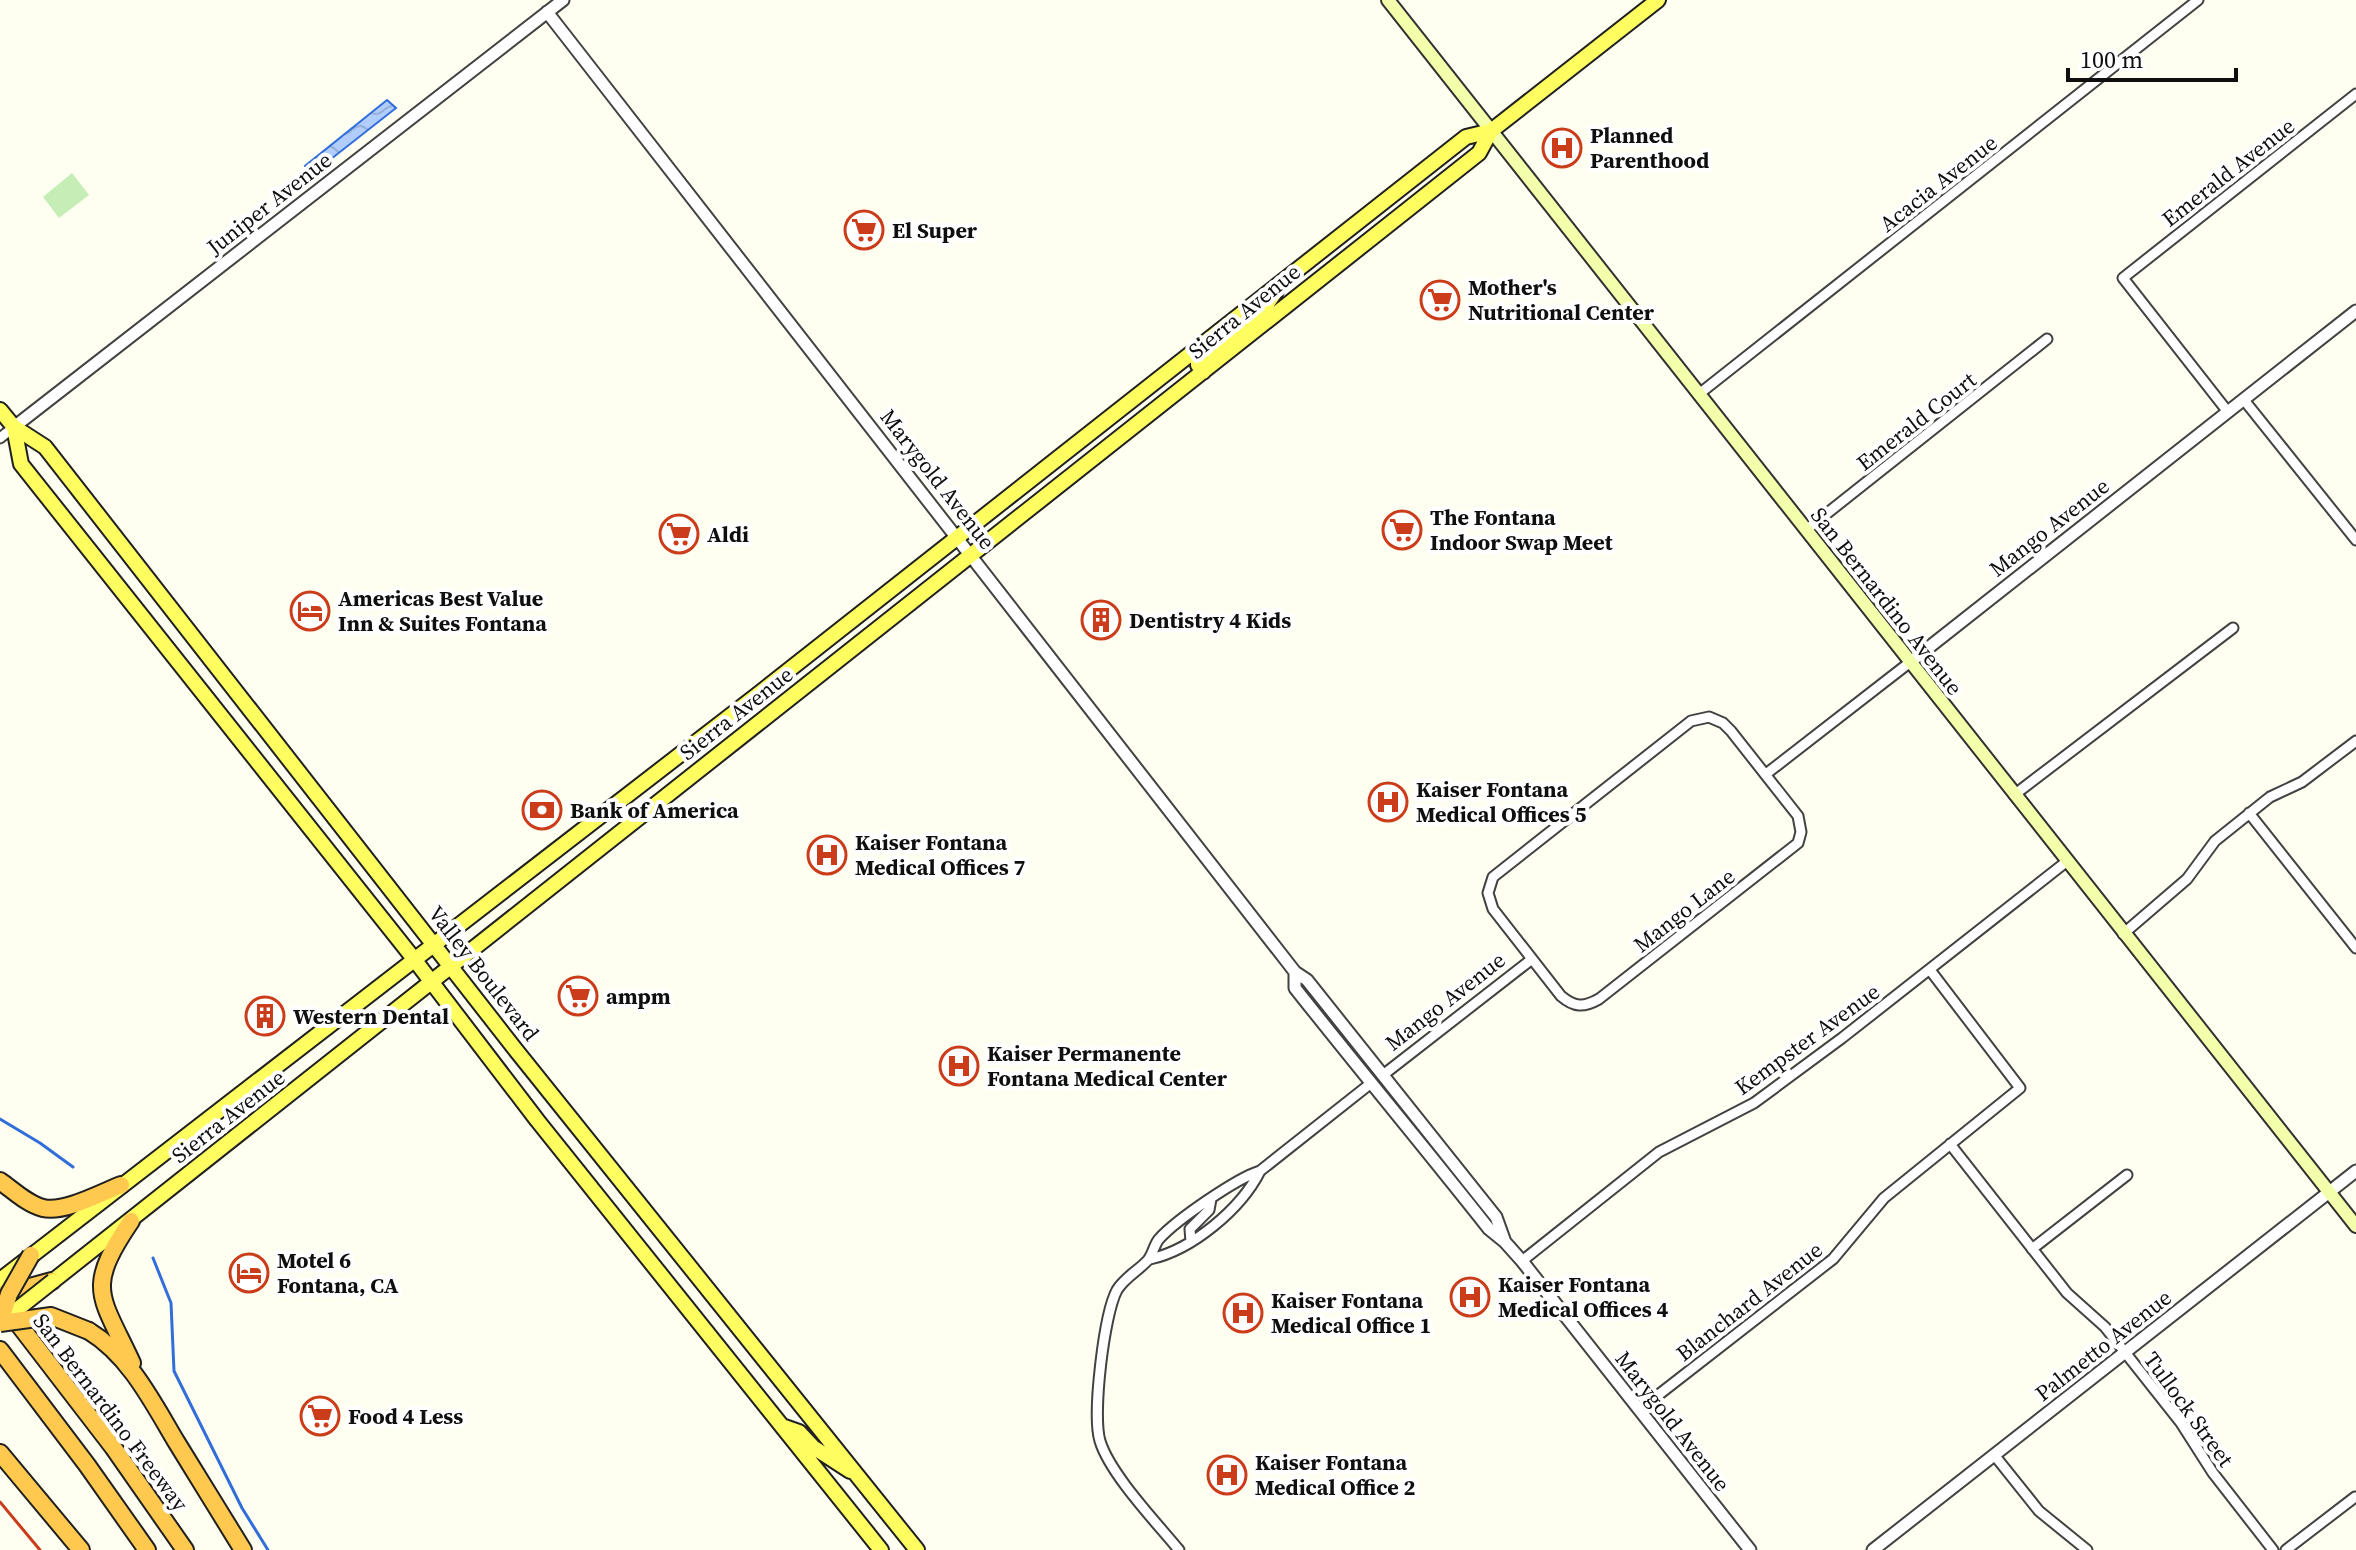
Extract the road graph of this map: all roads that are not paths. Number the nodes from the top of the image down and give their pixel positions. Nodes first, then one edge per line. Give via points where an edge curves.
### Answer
1 (563, 0) edge
2 (1388, 0) edge
3 (1658, 0) edge
4 (2198, 0) edge
5 (547, 12) junction
6 (2356, 94) edge
7 (1491, 131) junction
8 (1282, 281) junction
9 (2356, 311) edge
10 (2047, 339) dead end
11 (1203, 372) junction
12 (1699, 394) junction
13 (2244, 400) junction
14 (0, 410) edge
15 (2228, 412) junction
16 (14, 427) junction
17 (0, 438) edge
18 (1806, 530) junction
19 (958, 537) junction
20 (2356, 540) edge
21 (972, 556) junction
22 (2233, 628) dead end
23 (1909, 663) junction
24 (2356, 741) edge
25 (1766, 774) junction
26 (2014, 795) junction
27 (2249, 813) junction
28 (2066, 862) junction
29 (2123, 934) junction
30 (434, 944) junction
31 (2356, 948) edge
32 (414, 959) junction
33 (1532, 959) junction
34 (450, 966) junction
35 (1930, 970) junction
36 (1295, 972) junction
37 (432, 982) junction
38 (1383, 1075) junction
39 (1370, 1084) junction
40 (1950, 1144) junction
41 (1260, 1171) junction
42 (2356, 1171) edge
43 (2127, 1175) dead end
44 (0, 1181) edge
45 (121, 1185) junction
46 (2329, 1192) junction
47 (1480, 1197) junction
48 (1211, 1199) junction
49 (131, 1221) junction
50 (2356, 1226) edge
51 (1191, 1242) junction
52 (1505, 1242) junction
53 (2032, 1249) junction
54 (31, 1255) joint
55 (1150, 1259) junction
56 (1522, 1261) junction
57 (53, 1281) junction
58 (2, 1292) edge
59 (0, 1323) edge
60 (0, 1350) edge
61 (2125, 1353) junction
62 (145, 1389) junction
63 (1639, 1410) junction
64 (782, 1426) junction
65 (0, 1444) edge
66 (1995, 1456) junction
67 (4, 1457) edge
68 (860, 1478) junction
69 (2355, 1497) edge
70 (81, 1550) edge
71 (147, 1550) edge
72 (185, 1550) edge
73 (243, 1550) edge
74 (881, 1550) edge
75 (917, 1550) edge
76 (1179, 1550) edge
77 (1750, 1550) edge
78 (1873, 1550) edge
79 (2087, 1550) edge
80 (2273, 1550) edge
81 (2286, 1550) edge

1 - 5 street, Juniper Avenue
2 - 7 main road, San Bernardino Avenue
3 - 7 main road, Sierra Avenue
4 - 12 street, Acacia Avenue
5 - 16 street, Juniper Avenue
5 - 19 street, Marygold Avenue
6 - 15 street, Emerald Avenue via 2123,278
7 - 8 main road, Sierra Avenue via 1466,137
7 - 11 main road, Sierra Avenue via 1479,153
7 - 12 main road, San Bernardino Avenue
8 - 11 main road via 1264,308 1198,361
8 - 19 main road, Sierra Avenue
9 - 13 street, Mango Avenue
10 - 18 street, Emerald Court
11 - 21 main road, Sierra Avenue
12 - 18 main road, San Bernardino Avenue
13 - 15 street, Mango Avenue
13 - 20 street
14 - 16 main road, Valley Boulevard
15 - 23 street, Mango Avenue
16 - 17 street, Juniper Avenue
16 - 30 main road, Valley Boulevard via 45,447
16 - 32 main road, Valley Boulevard via 21,464
18 - 23 main road, San Bernardino Avenue
19 - 21 street, Marygold Avenue
19 - 30 main road, Sierra Avenue
21 - 34 main road, Sierra Avenue
21 - 36 street, Marygold Avenue
22 - 26 street
23 - 25 street, Mango Avenue
23 - 26 main road, San Bernardino Avenue
24 - 27 street
25 - 33 street, Mango Lane via 1798,816 1801,832 1795,847 1593,1002 1568,1002
25 - 33 street via 1723,723 1696,719 1545,833 1501,868 1488,893 1493,909
26 - 28 main road, San Bernardino Avenue
27 - 29 street via 2215,841 2170,896
27 - 31 street
28 - 29 main road, San Bernardino Avenue
28 - 35 street, Kempster Avenue
29 - 46 main road, San Bernardino Avenue
30 - 32 main road, Sierra Avenue
30 - 34 main road, Valley Boulevard
32 - 37 main road, Valley Boulevard
32 - 45 main road, Sierra Avenue
33 - 38 street, Mango Avenue
34 - 37 main road, Sierra Avenue
34 - 68 main road, Valley Boulevard
35 - 40 street, Blanchard Avenue via 2020,1088
35 - 56 street, Kempster Avenue via 1754,1103 1659,1152
36 - 38 street, Marygold Avenue
36 - 39 street via 1355,1050
37 - 49 main road, Sierra Avenue
37 - 64 main road, Valley Boulevard
38 - 47 street, Marygold Avenue
39 - 41 street
39 - 47 street via 1396,1102 1459,1182
39 - 52 street, Marygold Avenue
40 - 53 street, Tullock Street
40 - 63 street, Blanchard Avenue via 1877,1204 1833,1259
41 - 48 street
41 - 51 street via 1234,1208
42 - 46 street, Palmetto Avenue
43 - 53 street
44 - 45 highway via 45,1208 79,1202
45 - 54 main road, Sierra Avenue
46 - 50 main road, San Bernardino Avenue
46 - 61 street, Palmetto Avenue
47 - 52 street, Marygold Avenue via 1496,1217
48 - 51 street via 1209,1210 1190,1229
48 - 55 street via 1158,1240
49 - 57 main road, Sierra Avenue
49 - 62 highway via 108,1254 101,1294
51 - 55 street
52 - 56 street, Marygold Avenue
53 - 61 street, Tullock Street
54 - 58 highway, bridge
55 - 76 street via 1124,1281 1112,1304 1097,1428 1111,1464
56 - 63 street, Marygold Avenue
57 - 58 highway, bridge
57 - 59 main road, Sierra Avenue, bridge
58 - 59 highway, bridge
58 - 72 highway, San Bernardino Freeway
59 - 62 highway, bridge via 51,1316 89,1331 118,1354
60 - 71 highway
61 - 66 street, Palmetto Avenue
61 - 80 street, Tullock Street
62 - 73 highway
63 - 77 street, Marygold Avenue
64 - 68 main road via 799,1432
64 - 74 main road, Valley Boulevard
65 - 67 highway
66 - 78 street, Palmetto Avenue
66 - 79 street via 2039,1511
67 - 70 highway
68 - 75 main road, Valley Boulevard
69 - 81 street

